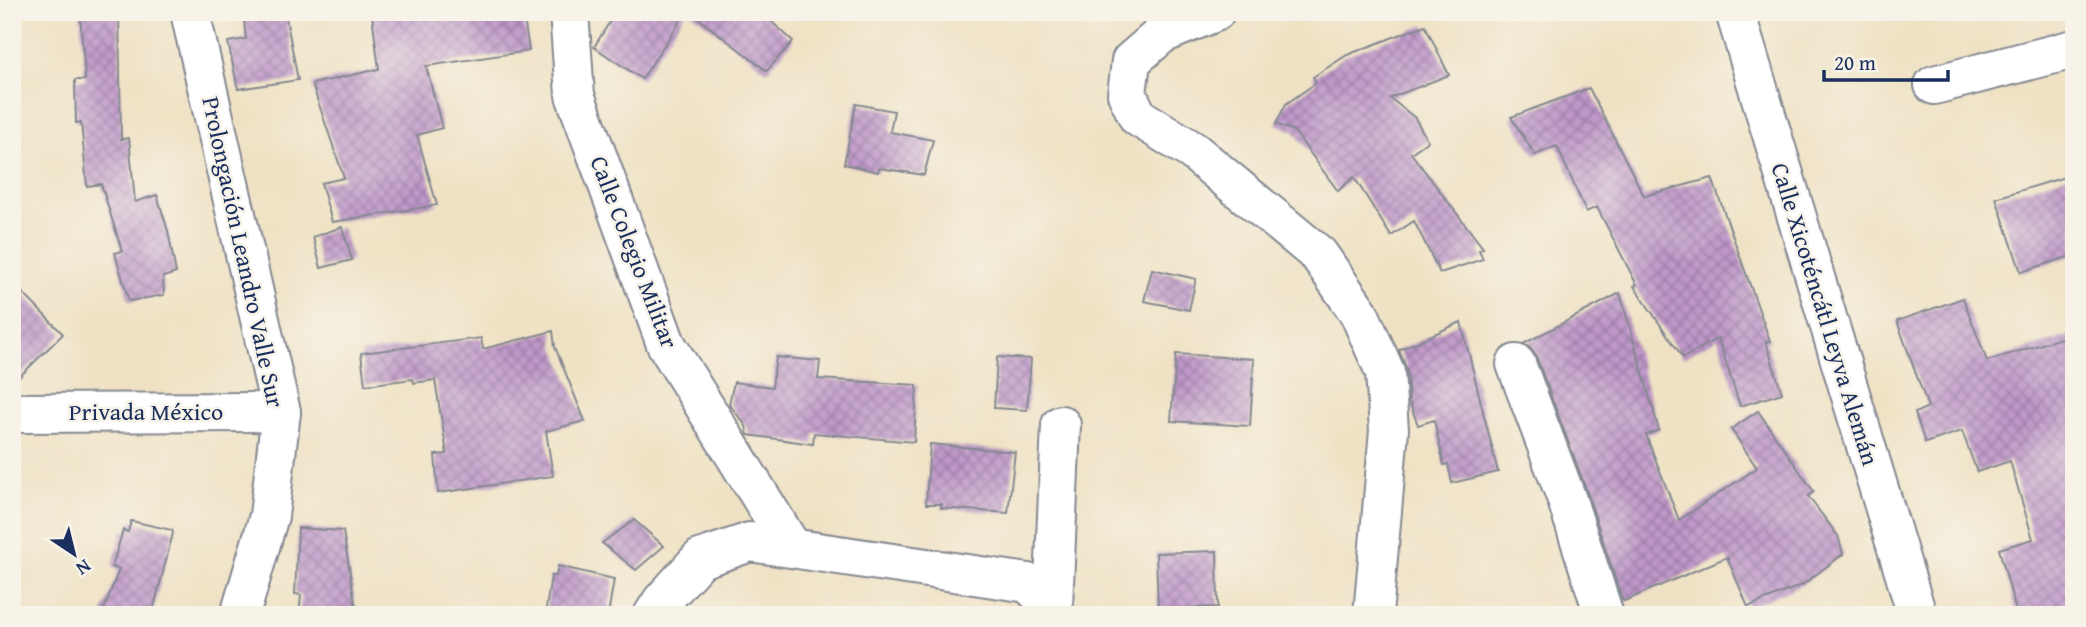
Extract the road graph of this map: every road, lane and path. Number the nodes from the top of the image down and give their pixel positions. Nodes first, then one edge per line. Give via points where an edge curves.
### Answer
1 (190, 12) edge
2 (569, 12) edge
3 (1215, 12) edge
4 (1735, 12) edge
5 (2074, 50) edge
6 (1934, 85) dead end
7 (1516, 364) dead end
8 (281, 412) junction
9 (12, 413) edge
10 (1061, 425) dead end
11 (791, 546) junction
12 (1054, 611) edge
13 (240, 615) edge
14 (653, 615) edge
15 (1373, 615) edge
16 (1604, 615) edge
17 (1917, 615) edge

1 - 8 street, Prolongación Leandro Valle Sur
2 - 11 street, Calle Colegio Militar via 575,94 666,344
3 - 15 street via 1161,34 1131,61 1127,94 1138,117 1193,150 1319,255 1359,313 1385,372 1389,430
4 - 17 street, Calle Xicoténcátl Leyva Alemán
5 - 6 street
7 - 16 street
8 - 9 street, Privada México
8 - 13 street, Prolongación Leandro Valle Sur via 269,516
10 - 12 street
11 - 12 street via 1028,583
11 - 14 street via 750,542 699,559

